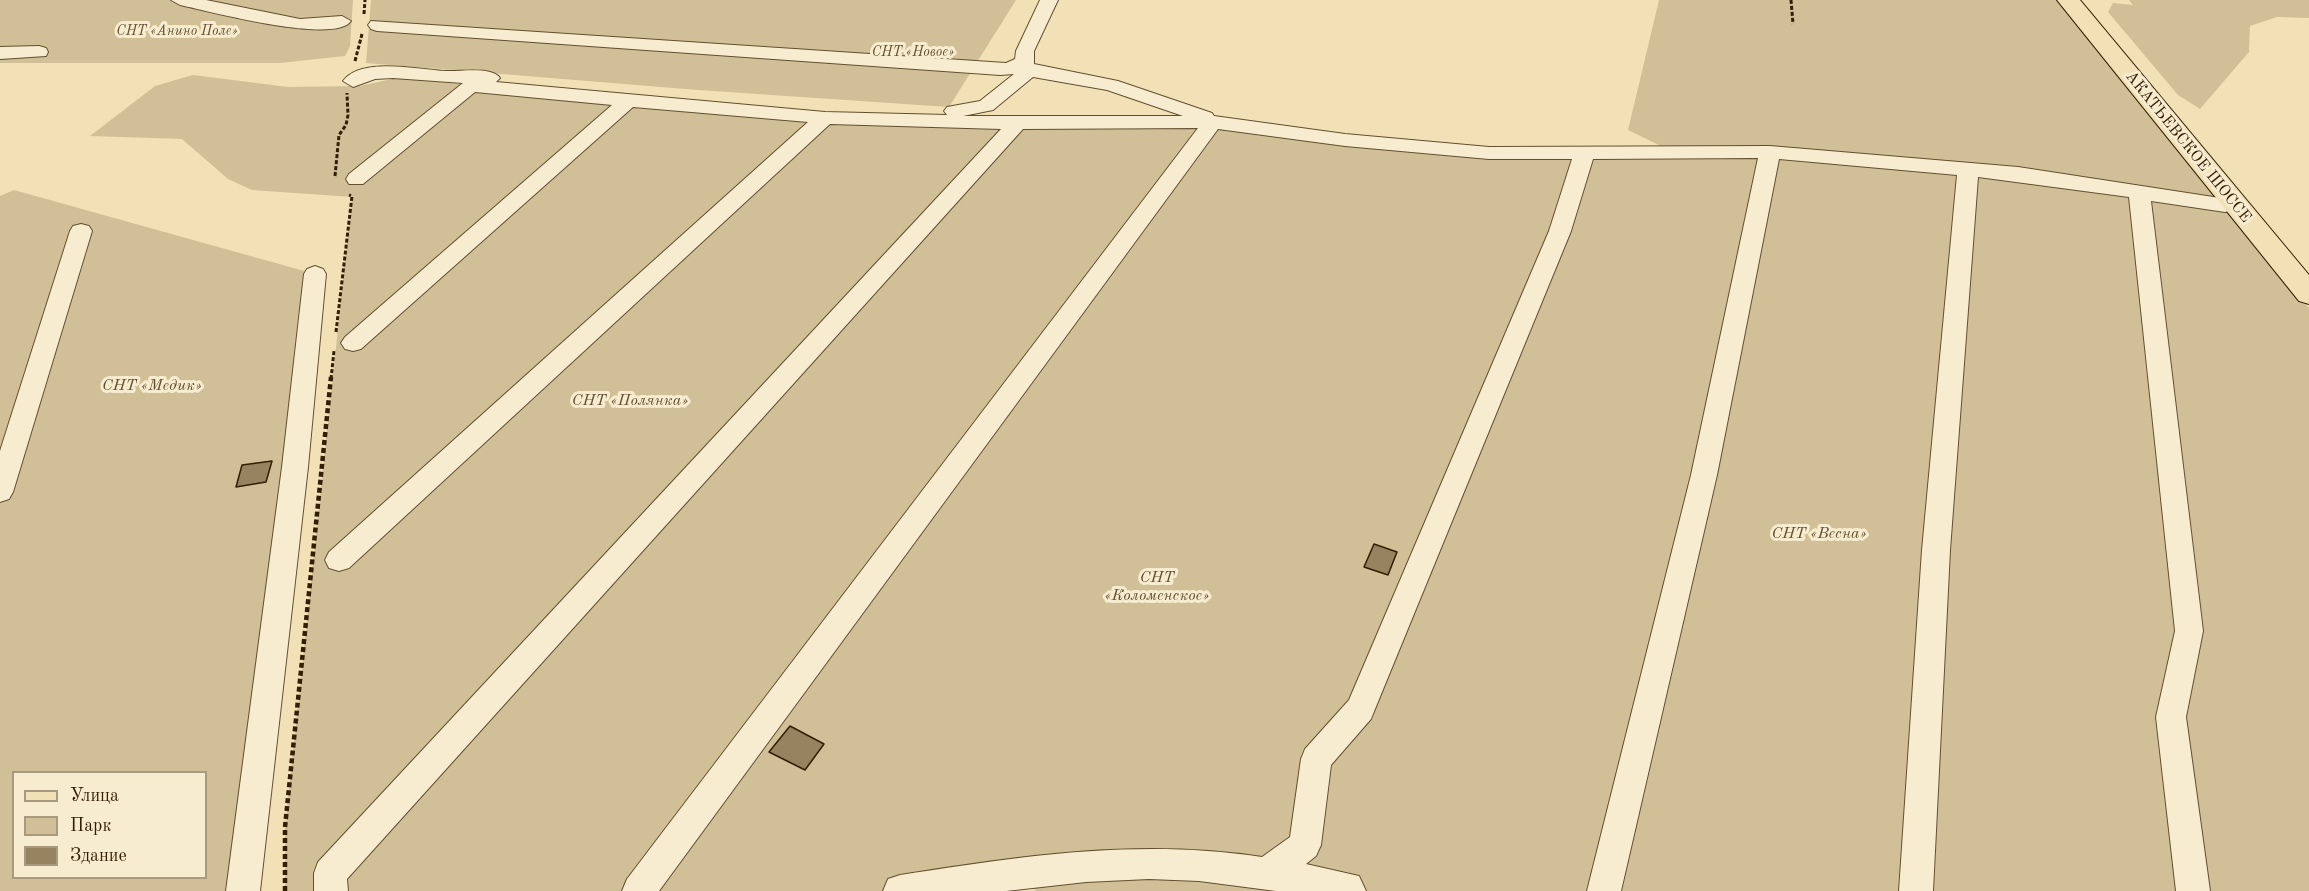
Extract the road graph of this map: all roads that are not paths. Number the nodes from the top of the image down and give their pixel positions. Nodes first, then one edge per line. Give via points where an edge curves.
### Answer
1 (180, 0) edge
2 (1049, 0) edge
3 (2068, 0) edge
4 (342, 21) dead end
5 (377, 25) dead end
6 (39, 52) dead end
7 (0, 53) edge
8 (1027, 66) junction
9 (353, 81) road end
10 (629, 100) junction
11 (825, 118) junction
12 (1213, 122) junction
13 (1017, 123) junction
14 (1770, 152) junction
15 (1584, 155) junction
16 (1968, 169) junction
17 (349, 186) road end
18 (2139, 192) junction
19 (2225, 205) dead end
20 (81, 231) dead end
21 (315, 274) dead end
22 (2309, 294) edge
23 (341, 341) road end
24 (0, 492) edge
25 (339, 560) dead end
26 (1268, 872) junction
27 (243, 891) edge
28 (331, 891) edge
29 (639, 891) edge
30 (900, 891) edge
31 (1349, 891) edge
32 (1604, 891) edge
33 (1916, 891) edge
34 (2193, 891) edge

1 - 4 street via 300,25
2 - 8 street via 1025,51
3 - 22 main road, АКАТЬЕВСКОЕ ШОССЕ
5 - 8 street via 1000,69
6 - 7 street
8 - 9 street via 987,106 961,111 828,108 405,71 376,73
8 - 12 street via 1111,85 1198,113
10 - 11 street
10 - 17 street via 471,86
10 - 23 street
11 - 13 street
11 - 25 street
12 - 13 street
12 - 15 street via 1345,140 1489,153
12 - 29 street
13 - 28 street via 330,873
14 - 15 street
14 - 16 street
14 - 32 street via 1704,475
15 - 26 street via 1560,231 1360,708 1316,759 1305,844
16 - 18 street
16 - 33 street via 1935,550
18 - 19 street
18 - 34 street via 2189,632 2171,717
20 - 24 street
21 - 27 street
26 - 30 street via 1149,863 1008,874
26 - 31 street

